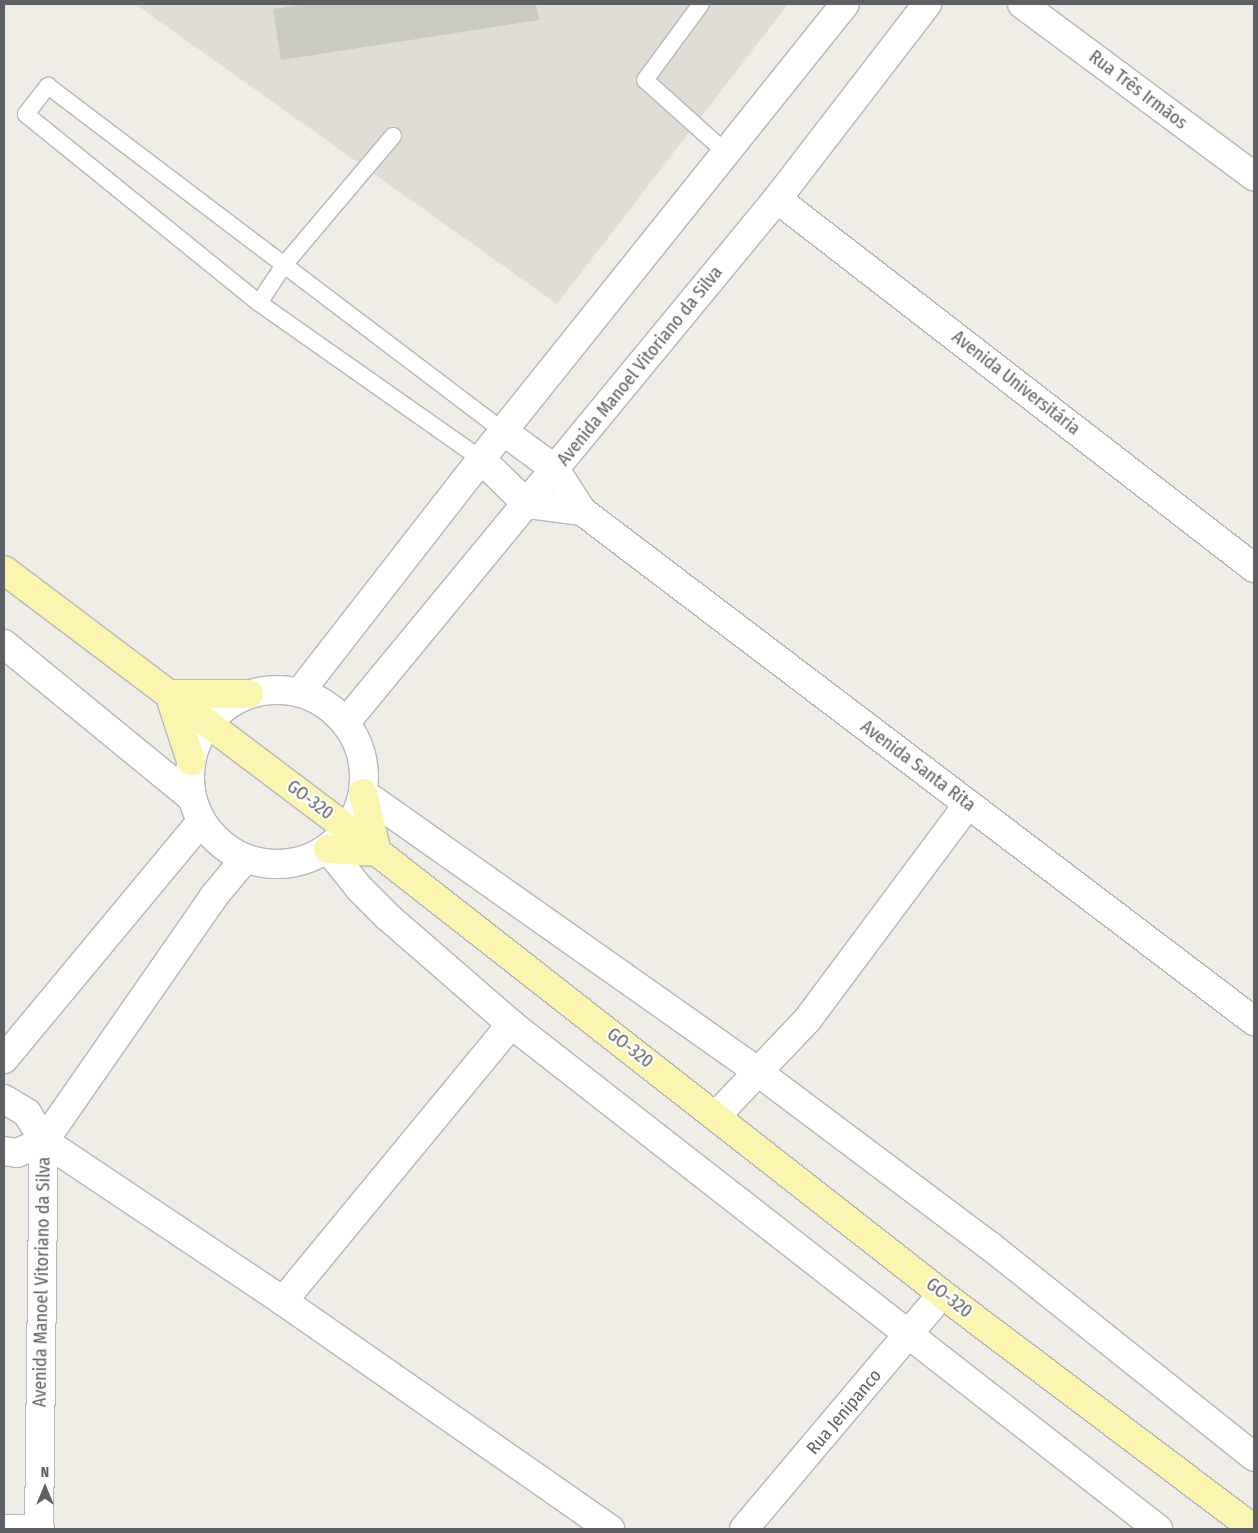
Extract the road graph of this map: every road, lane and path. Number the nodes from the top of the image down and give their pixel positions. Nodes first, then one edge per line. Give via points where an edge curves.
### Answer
1 (701, 4) edge
2 (845, 4) edge
3 (927, 4) edge
4 (1022, 4) edge
5 (393, 136) dead end
6 (724, 151) junction
7 (1254, 176) edge
8 (778, 199) junction
9 (284, 265) junction
10 (259, 303) junction
11 (503, 431) junction
12 (481, 459) junction
13 (555, 469) junction
14 (527, 504) junction
15 (582, 511) junction
16 (1254, 568) edge
17 (4, 570) edge
18 (4, 644) edge
19 (300, 692) junction
20 (169, 694) junction
21 (249, 694) junction
22 (208, 722) junction
23 (346, 722) junction
24 (191, 761) junction
25 (363, 792) junction
26 (968, 804) junction
27 (196, 810) junction
28 (348, 829) junction
29 (328, 849) junction
30 (377, 852) junction
31 (245, 859) junction
32 (1254, 1021) edge
33 (510, 1024) junction
34 (4, 1059) edge
35 (758, 1072) junction
36 (4, 1099) edge
37 (716, 1116) junction
38 (44, 1140) junction
39 (4, 1151) edge
40 (942, 1294) junction
41 (283, 1301) junction
42 (909, 1335) junction
43 (1254, 1457) edge
44 (4, 1529) edge
45 (40, 1529) edge
46 (610, 1529) edge
47 (744, 1529) edge
48 (1158, 1529) edge
49 (1254, 1529) edge

1 - 6 lane via 645,80
2 - 6 street
3 - 8 street, Avenida Manoel Vitoriano da Silva
4 - 7 street, Rua Três Irmãos
5 - 9 lane
6 - 11 street
8 - 13 street, Avenida Manoel Vitoriano da Silva
8 - 16 street, Avenida Universitária
9 - 10 lane
9 - 10 lane via 48,86 26,114
9 - 11 lane
10 - 12 lane
11 - 12 street
11 - 13 street, Avenida Santa Rita
12 - 14 street
12 - 19 street
13 - 14 street, Avenida Manoel Vitoriano da Silva
13 - 15 street, Avenida Santa Rita
14 - 15 street, Avenida Santa Rita
14 - 23 street, Avenida Manoel Vitoriano da Silva
15 - 26 street, Avenida Santa Rita
17 - 20 main road, GO-320 / GO-320
18 - 27 street
19 - 21 street via 274,689
19 - 23 street via 325,703
20 - 21 main road
20 - 22 main road, GO-320 / GO-320
20 - 24 main road
21 - 22 street via 226,705
22 - 24 street via 194,745
22 - 28 main road, GO-320 / GO-320
23 - 25 street via 360,748 365,775
24 - 27 street
25 - 28 street
25 - 30 main road
25 - 35 street
26 - 32 street, Avenida Santa Rita
26 - 35 street via 808,1019
27 - 31 street via 220,844
27 - 34 street
28 - 29 street
28 - 30 main road, GO-320 / GO-320
29 - 30 main road
29 - 31 street via 302,861 283,863
29 - 33 street via 359,888 388,917
30 - 37 main road, GO-320 / GO-320
31 - 38 street, Avenida Manoel Vitoriano da Silva via 214,896
33 - 41 street
33 - 42 street
35 - 37 street
35 - 43 street via 990,1246
36 - 38 street via 27,1113
37 - 40 main road, GO-320 / GO-320
38 - 39 street via 17,1152
38 - 41 street
38 - 45 street, Avenida Manoel Vitoriano da Silva
40 - 42 street, Rua Jenipanco
40 - 49 main road, GO-320 / GO-320
41 - 46 street
42 - 47 street, Rua Jenipanco
42 - 48 street
44 - 45 street

